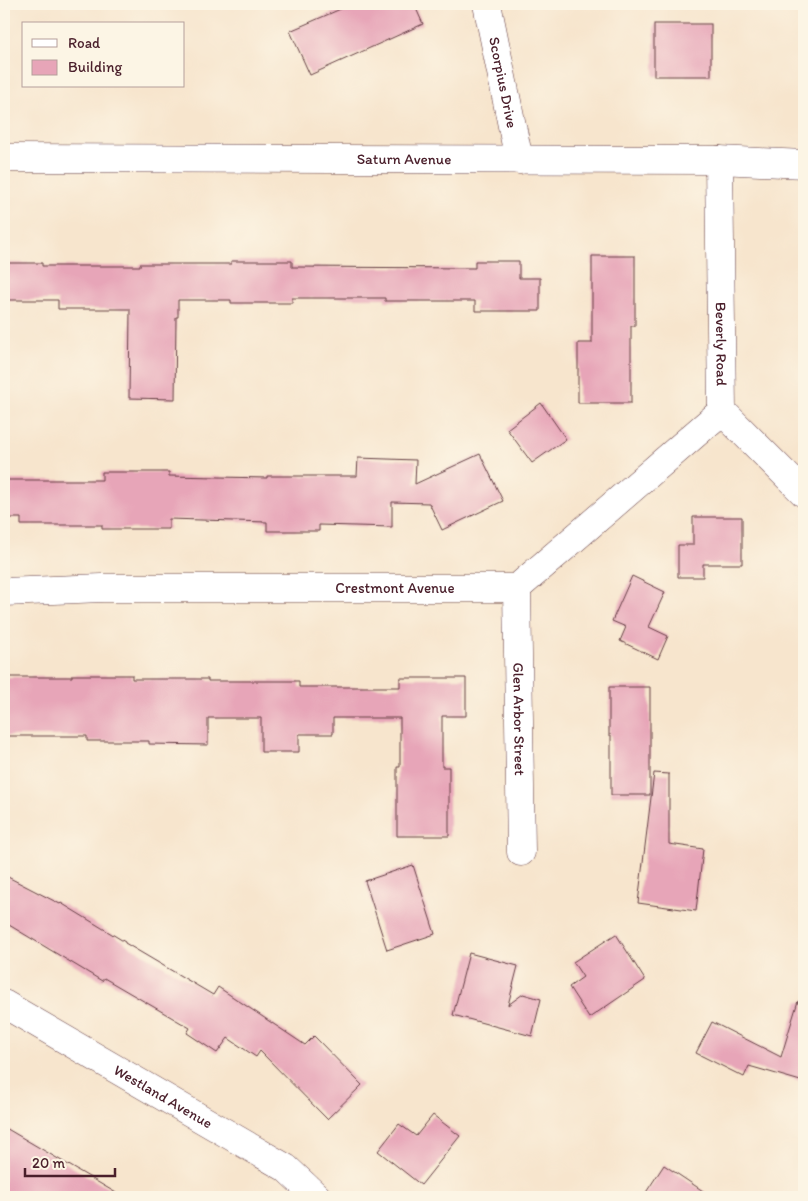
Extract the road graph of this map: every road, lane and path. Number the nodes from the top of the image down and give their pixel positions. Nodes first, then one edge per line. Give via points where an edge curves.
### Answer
1 (487, 4) edge
2 (4, 158) edge
3 (519, 160) junction
4 (719, 160) junction
5 (804, 164) edge
6 (722, 411) junction
7 (804, 493) edge
8 (517, 588) junction
9 (4, 592) edge
10 (521, 852) dead end
11 (4, 1004) edge
12 (316, 1197) edge

1 - 3 street, Scorpius Drive
2 - 3 street, Saturn Avenue
3 - 4 street, Saturn Avenue
4 - 5 street, Saturn Avenue
4 - 6 street, Beverly Road
6 - 7 street
6 - 8 street
8 - 9 street, Crestmont Avenue via 102,588
8 - 10 street, Glen Arbor Street
11 - 12 street, Westland Avenue via 286,1168

